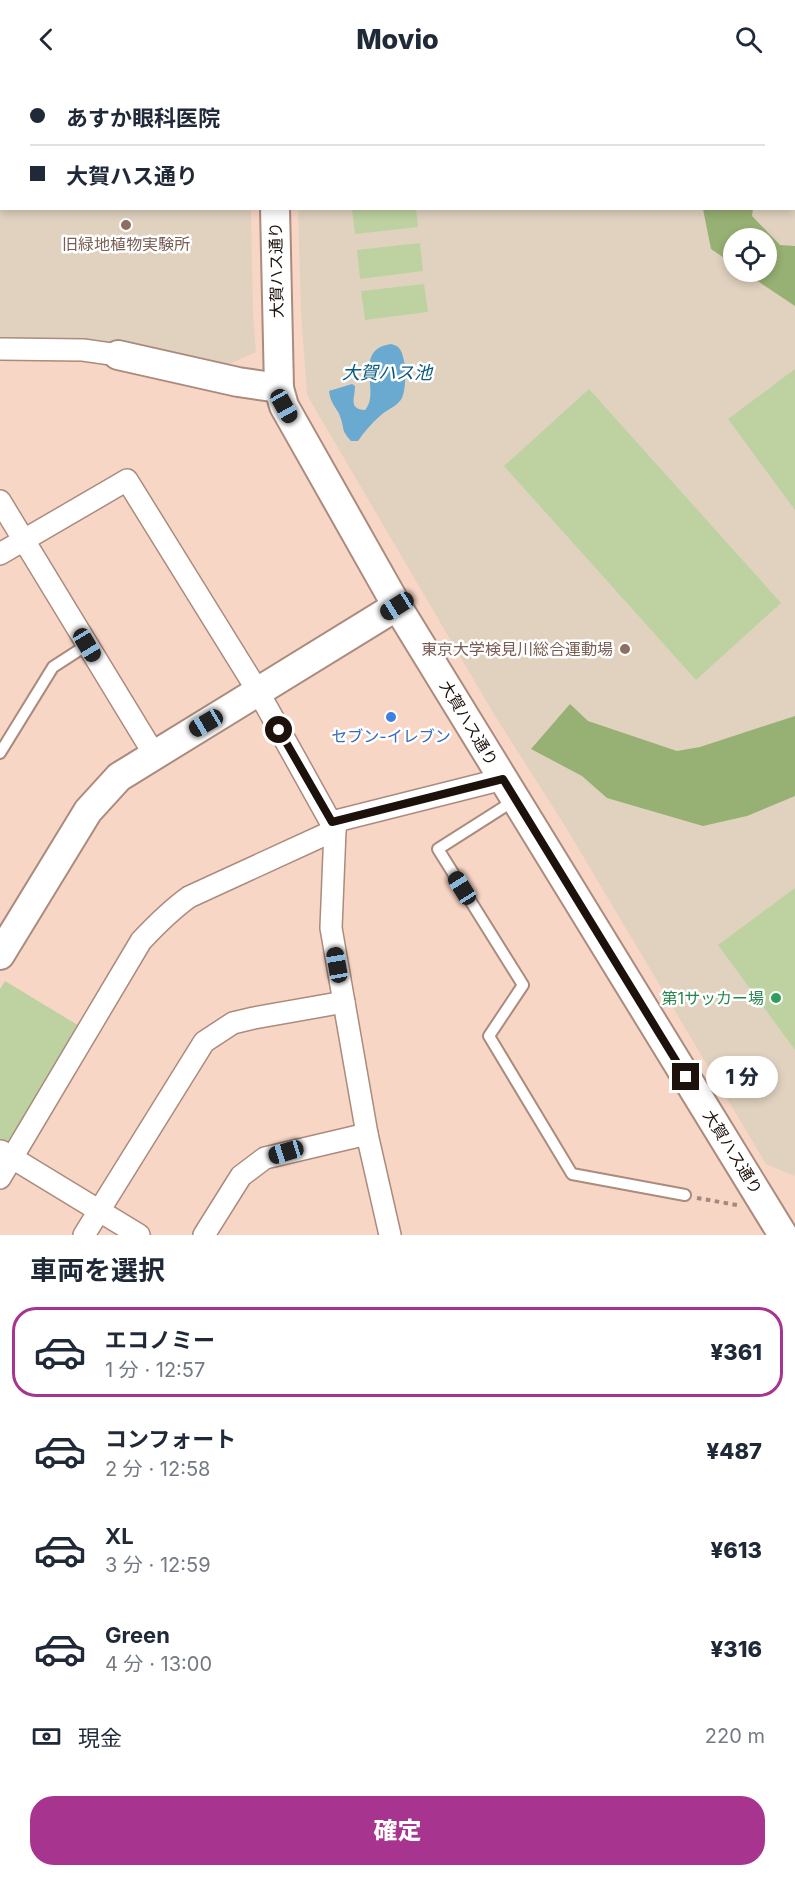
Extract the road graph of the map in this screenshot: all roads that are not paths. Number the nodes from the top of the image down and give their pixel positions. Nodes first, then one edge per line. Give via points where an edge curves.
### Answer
1 (275, 210) edge
2 (0, 349) edge
3 (118, 355) joint
4 (279, 388) junction
5 (0, 501) edge
6 (23, 540) junction
7 (0, 554) edge
8 (397, 606) junction
9 (87, 645) junction
10 (259, 693) junction
11 (0, 753) edge
12 (154, 754) junction
13 (509, 789) junction
14 (333, 826) junction
15 (0, 955) edge
16 (344, 1002) junction
17 (367, 1134) junction
18 (6, 1155) edge
19 (0, 1178) edge
20 (685, 1196) road end
21 (98, 1211) junction
22 (795, 1228) edge
23 (84, 1235) edge
24 (139, 1235) edge
25 (204, 1235) edge
26 (390, 1235) edge
27 (785, 1235) edge

1 - 4 street, 大賀ハス通り
2 - 3 street via 83,350
3 - 4 street
4 - 8 street, 大賀ハス通り via 284,406
5 - 6 street
6 - 7 street
6 - 9 street
6 - 10 street via 127,480
8 - 10 street
8 - 13 street, 大賀ハス通り
9 - 11 lane via 53,667
9 - 12 street
10 - 12 street
10 - 14 street
12 - 15 street via 119,777 88,811
13 - 14 street
13 - 20 lane via 438,849 523,985 489,1036 572,1174
13 - 27 street, 大賀ハス通り
14 - 16 street via 331,928
14 - 18 street via 189,897 156,925 141,941
16 - 17 street
16 - 21 street via 254,1017 233,1023 204,1042
17 - 25 street via 265,1158 241,1176
17 - 26 street
18 - 19 street
18 - 21 street
21 - 23 street
21 - 24 street
22 - 27 street

